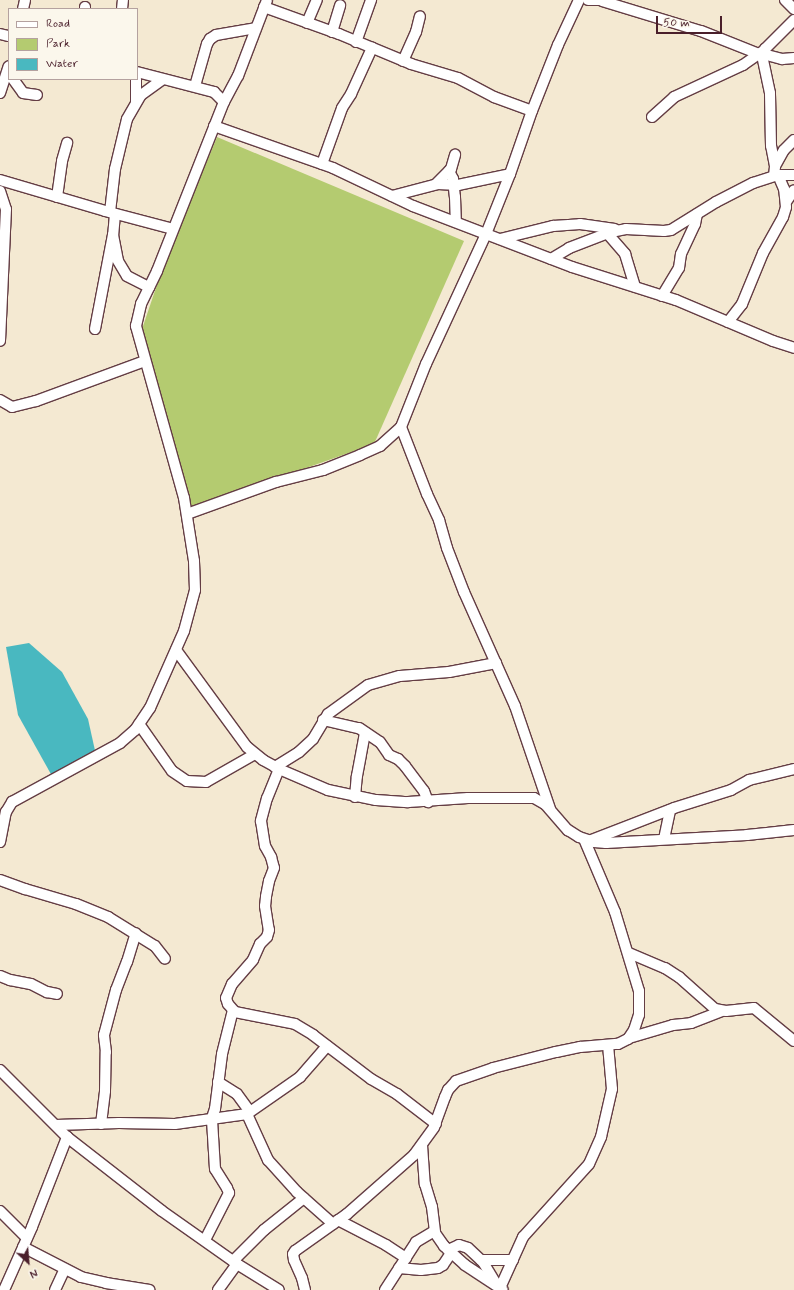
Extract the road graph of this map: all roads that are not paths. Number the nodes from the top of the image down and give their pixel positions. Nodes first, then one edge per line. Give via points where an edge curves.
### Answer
1 (317, 0) edge
2 (371, 0) edge
3 (580, 0) edge
4 (604, 0) edge
5 (785, 0) edge
6 (266, 4) edge
7 (340, 5) dead end
8 (794, 9) edge
9 (420, 16) dead end
10 (794, 20) edge
11 (307, 23) junction
12 (256, 28) junction
13 (332, 32) junction
14 (356, 42) junction
15 (372, 48) junction
16 (762, 53) junction
17 (794, 58) edge
18 (403, 61) junction
19 (138, 72) edge
20 (8, 75) edge
21 (163, 79) junction
22 (14, 80) edge
23 (25, 80) edge
24 (136, 80) edge
25 (195, 86) junction
26 (0, 93) edge
27 (22, 93) junction
28 (37, 95) dead end
29 (136, 102) junction
30 (224, 102) junction
31 (532, 111) junction
32 (652, 117) dead end
33 (214, 126) junction
34 (794, 140) edge
35 (67, 143) dead end
36 (455, 155) dead end
37 (322, 164) junction
38 (449, 171) junction
39 (775, 172) junction
40 (510, 174) junction
41 (794, 174) edge
42 (0, 180) edge
43 (436, 184) junction
44 (454, 185) junction
45 (794, 190) edge
46 (0, 191) edge
47 (392, 196) junction
48 (56, 197) junction
49 (786, 202) junction
50 (112, 213) junction
51 (697, 214) junction
52 (456, 222) junction
53 (173, 229) junction
54 (621, 230) junction
55 (607, 233) junction
56 (486, 234) junction
57 (113, 235) junction
58 (500, 239) junction
59 (551, 259) junction
60 (149, 287) junction
61 (635, 287) junction
62 (662, 296) junction
63 (728, 322) junction
64 (96, 329) dead end
65 (0, 341) edge
66 (794, 348) edge
67 (145, 361) junction
68 (1, 402) edge
69 (401, 427) junction
70 (187, 514) junction
71 (176, 650) junction
72 (496, 663) junction
73 (323, 720) junction
74 (139, 724) junction
75 (365, 732) junction
76 (255, 754) junction
77 (277, 768) junction
78 (794, 769) edge
79 (355, 797) junction
80 (428, 802) junction
81 (0, 803) edge
82 (11, 804) junction
83 (551, 810) junction
84 (670, 810) junction
85 (1, 830) edge
86 (794, 830) edge
87 (664, 839) junction
88 (586, 840) junction
89 (0, 842) edge
90 (0, 880) edge
91 (136, 933) junction
92 (629, 953) junction
93 (165, 959) dead end
94 (0, 976) edge
95 (57, 994) dead end
96 (233, 1010) junction
97 (722, 1011) junction
98 (629, 1038) junction
99 (794, 1042) edge
100 (608, 1044) junction
101 (327, 1046) junction
102 (0, 1070) edge
103 (218, 1082) junction
104 (248, 1113) junction
105 (212, 1120) junction
106 (101, 1124) junction
107 (436, 1124) junction
108 (56, 1125) junction
109 (67, 1137) junction
110 (422, 1145) junction
111 (304, 1198) junction
112 (0, 1211) edge
113 (335, 1222) junction
114 (434, 1231) junction
115 (205, 1240) junction
116 (25, 1242) junction
117 (450, 1252) junction
118 (406, 1258) junction
119 (481, 1260) junction
120 (513, 1260) junction
121 (235, 1263) junction
122 (399, 1268) junction
123 (65, 1269) junction
124 (5, 1276) edge
125 (500, 1288) edge
126 (4, 1290) edge
127 (55, 1290) edge
128 (149, 1290) edge
129 (218, 1290) edge
130 (279, 1290) edge
131 (305, 1290) edge
132 (385, 1290) edge

1 - 11 street
2 - 14 street
3 - 4 street
3 - 31 street via 558,45
4 - 16 street
5 - 8 street
6 - 11 street
6 - 12 street
7 - 13 street
9 - 18 street
10 - 16 street
11 - 13 street
12 - 25 street via 216,35 210,39
12 - 30 street via 238,76
13 - 14 street
14 - 15 street
15 - 18 street
15 - 37 street via 342,108
16 - 17 street via 782,59
16 - 32 street via 743,65 674,97
16 - 39 street via 770,93 771,146
18 - 31 street via 458,78 494,97
19 - 21 street
20 - 26 street
21 - 25 street
21 - 29 street
22 - 27 street
23 - 27 street
24 - 29 street
25 - 30 street via 214,92
27 - 28 street
29 - 50 street via 127,118 120,140 112,192
30 - 33 street
31 - 40 street
33 - 37 street
33 - 53 street
34 - 39 street via 784,150
35 - 48 street
36 - 38 street
37 - 47 street
38 - 43 street
38 - 44 street
39 - 41 street
39 - 49 street
39 - 51 street
40 - 44 street
40 - 56 street
42 - 48 street
43 - 44 street
43 - 47 street
44 - 52 street
45 - 49 street
46 - 65 street via 6,210
47 - 52 street
48 - 50 street
49 - 63 street via 783,217 763,253 742,304
50 - 53 street
50 - 57 street
51 - 54 street via 671,230
51 - 62 street via 681,254 679,268
52 - 56 street
53 - 60 street
54 - 55 street
54 - 58 street via 580,224 553,226
55 - 59 street via 569,248
55 - 61 street via 625,254
56 - 58 street
56 - 69 street via 426,364
57 - 60 street via 118,261 127,276
57 - 64 street
58 - 59 street
59 - 61 street
60 - 67 street via 141,304 136,326
61 - 62 street
62 - 63 street
63 - 66 street
67 - 68 street via 36,401 12,407
67 - 70 street via 176,466
69 - 70 street via 380,446 360,455
69 - 72 street via 439,520 464,592
70 - 71 street via 194,561 195,590
71 - 74 street via 150,708
71 - 76 street via 239,738
72 - 73 street via 382,680 354,693
72 - 83 street via 515,706
73 - 75 street via 359,728
73 - 77 street via 313,739
74 - 76 street via 172,771 191,782 206,782
74 - 82 street via 120,743
75 - 79 street
75 - 80 street via 380,742 389,755 405,766 424,791
76 - 77 street
77 - 79 street via 328,790
77 - 96 street via 261,821 265,846 272,857 274,868 266,897 269,930 253,960 232,984 226,998
78 - 84 street via 749,780 731,790
79 - 80 street
80 - 83 street via 468,798 534,798
81 - 82 street
82 - 85 street
83 - 88 street via 568,830
84 - 87 street
84 - 88 street
85 - 89 street
86 - 87 street
87 - 88 street via 606,844
88 - 92 street via 616,912
90 - 91 street via 76,904 108,917
91 - 93 street via 156,946
91 - 106 street via 116,990 104,1035 105,1091
92 - 97 street via 665,968 679,977 710,1006
92 - 98 street via 639,991 639,1015
94 - 95 street
96 - 101 street via 295,1024
96 - 103 street
97 - 98 street via 691,1023 673,1025
97 - 99 street via 754,1008
98 - 100 street via 618,1044
100 - 107 street via 550,1053 456,1081 445,1096
100 - 120 street via 612,1089 601,1137 589,1164 528,1230
101 - 104 street via 300,1077
101 - 107 street
102 - 108 street
103 - 104 street via 237,1094
103 - 105 street
104 - 105 street
104 - 111 street via 268,1160
105 - 106 street via 175,1124
105 - 115 street via 215,1169 229,1193
106 - 108 street
107 - 110 street
108 - 109 street
109 - 115 street via 162,1211
109 - 116 street
110 - 113 street
110 - 114 street via 425,1184 432,1207
111 - 113 street
111 - 121 street via 264,1230
112 - 116 street
113 - 118 street via 386,1245
113 - 131 street via 293,1254
114 - 117 street
114 - 118 street via 416,1242
115 - 121 street
116 - 123 street
116 - 124 street
117 - 119 street via 462,1245
117 - 122 street via 444,1265 438,1268
117 - 125 street
118 - 122 street
119 - 120 street
119 - 125 street
120 - 125 street
121 - 129 street
121 - 130 street
122 - 132 street
123 - 127 street
123 - 128 street via 87,1279
124 - 126 street

